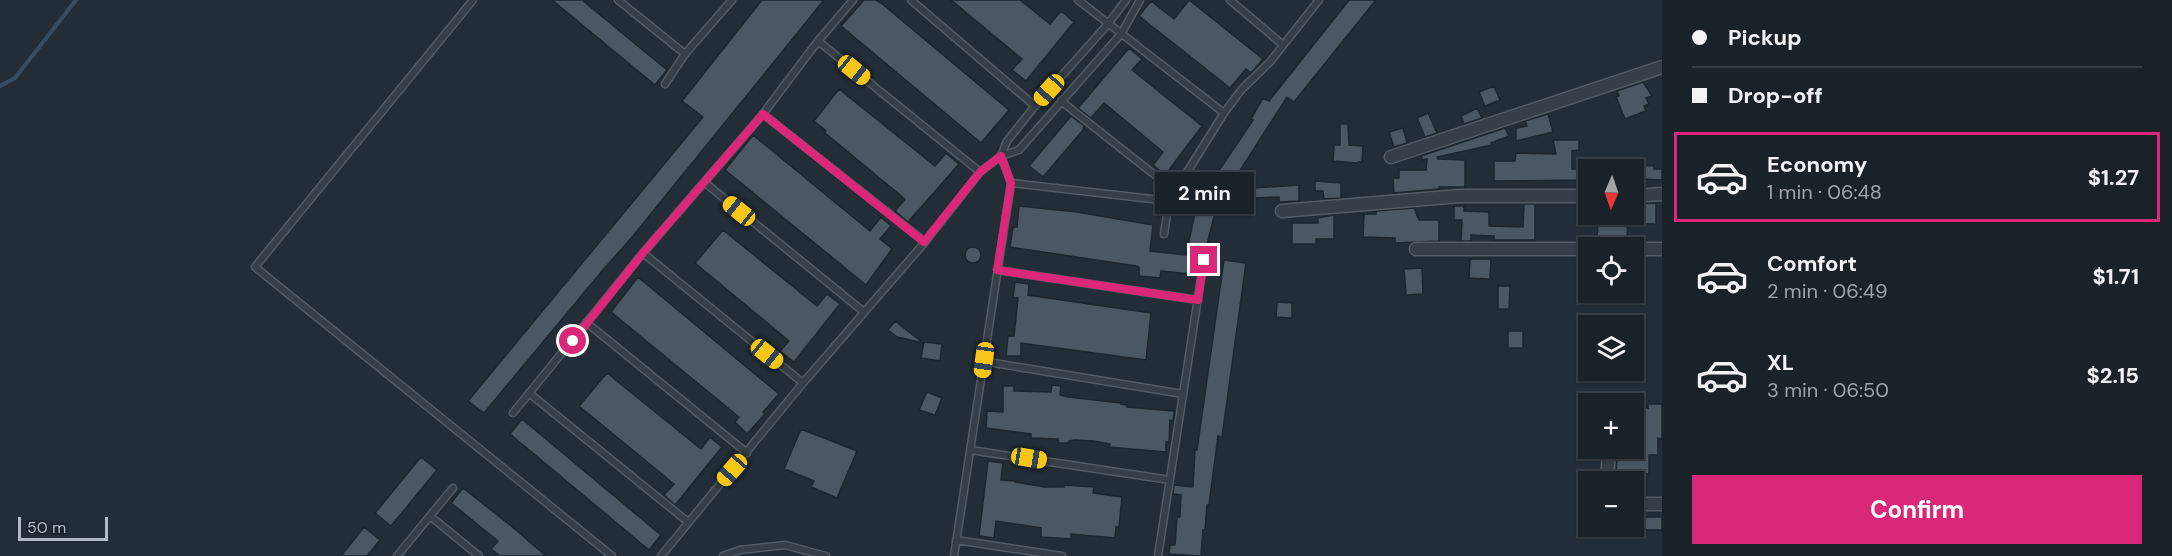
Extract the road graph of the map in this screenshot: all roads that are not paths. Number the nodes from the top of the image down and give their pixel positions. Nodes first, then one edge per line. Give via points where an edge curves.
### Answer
1 (473, 0) edge
2 (618, 0) edge
3 (732, 0) edge
4 (853, 0) edge
5 (911, 0) edge
6 (1078, 0) edge
7 (1126, 0) edge
8 (1140, 0) edge
9 (1230, 0) edge
10 (1319, 0) edge
11 (1108, 24) junction
12 (1121, 34) junction
13 (818, 41) junction
14 (1283, 45) junction
15 (685, 54) junction
16 (1662, 67) edge
17 (665, 84) dead end
18 (1061, 101) junction
19 (1035, 106) junction
20 (1224, 113) junction
21 (763, 114) junction
22 (1001, 156) junction
23 (1391, 157) dead end
24 (980, 172) junction
25 (704, 182) junction
26 (1011, 183) junction
27 (1175, 191) junction
28 (1662, 194) edge
29 (1644, 195) edge
30 (1578, 196) edge
31 (1169, 201) junction
32 (1282, 211) dead end
33 (1164, 234) dead end
34 (924, 242) junction
35 (1416, 249) dead end
36 (1578, 249) edge
37 (1644, 249) edge
38 (1662, 249) edge
39 (643, 253) junction
40 (1204, 260) dead end
41 (997, 270) junction
42 (1198, 300) junction
43 (864, 312) junction
44 (587, 323) junction
45 (984, 360) junction
46 (803, 383) junction
47 (529, 393) junction
48 (1183, 394) junction
49 (513, 413) dead end
50 (970, 450) junction
51 (747, 453) junction
52 (1170, 480) junction
53 (453, 488) dead end
54 (1644, 504) edge
55 (1662, 504) edge
56 (430, 516) junction
57 (688, 522) junction
58 (957, 540) junction
59 (397, 556) edge
60 (479, 556) edge
61 (612, 556) edge
62 (661, 556) edge
63 (723, 556) edge
64 (826, 556) edge
65 (954, 556) edge
66 (1062, 556) edge
67 (1158, 556) edge

1 - 61 lane via 255,267
2 - 15 lane
3 - 15 lane
4 - 13 lane
5 - 19 lane
6 - 11 lane
7 - 11 lane
8 - 12 lane
9 - 14 lane
10 - 14 lane
11 - 12 lane
11 - 19 lane
12 - 18 lane
12 - 20 lane
13 - 21 lane
13 - 24 lane
14 - 20 lane
15 - 17 lane
16 - 23 street
18 - 22 lane via 1019,150
18 - 27 lane
19 - 22 lane via 1007,141
20 - 27 lane
21 - 25 lane
21 - 34 lane
22 - 24 lane
22 - 26 lane
24 - 34 lane
25 - 39 lane
25 - 43 lane
26 - 31 lane
26 - 41 lane
27 - 31 lane
28 - 29 street
30 - 32 street via 1460,196
31 - 33 lane
34 - 43 lane
35 - 36 street
37 - 38 street
39 - 44 lane
39 - 46 lane
40 - 42 lane
41 - 42 lane
41 - 45 lane
42 - 48 lane
43 - 46 lane
44 - 47 lane
44 - 51 lane
45 - 48 lane
45 - 50 lane
46 - 51 lane
47 - 49 lane
47 - 57 lane
48 - 52 lane
50 - 52 lane
50 - 58 lane
51 - 57 lane
52 - 67 lane
53 - 56 lane
54 - 55 street
56 - 59 lane
56 - 60 lane
57 - 62 lane
58 - 65 lane
58 - 66 lane
63 - 64 lane via 785,545

